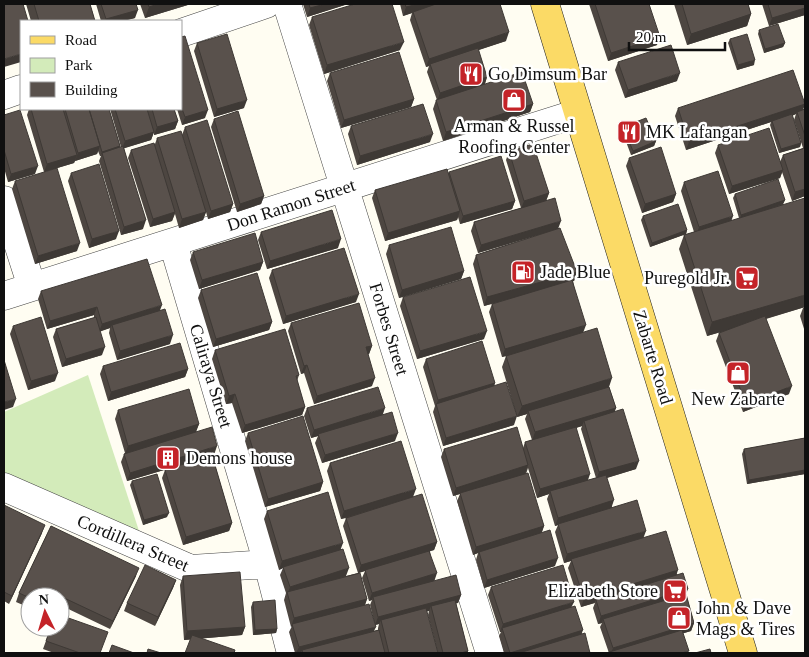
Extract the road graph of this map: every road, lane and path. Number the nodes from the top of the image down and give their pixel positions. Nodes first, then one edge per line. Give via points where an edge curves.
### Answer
1 (266, 4) edge
2 (287, 4) edge
3 (545, 4) edge
4 (182, 33) edge
5 (20, 89) edge
6 (4, 95) edge
7 (578, 113) junction
8 (345, 189) junction
9 (4, 200) edge
10 (173, 243) junction
11 (32, 287) junction
12 (4, 296) edge
13 (4, 487) edge
14 (268, 564) junction
15 (292, 653) edge
16 (490, 653) edge
17 (743, 653) edge

1 - 4 street
2 - 8 street, Forbes Street
3 - 7 main road, Zabarte Road
5 - 6 street
7 - 8 street, Don Ramon Street
7 - 17 main road, Zabarte Road
8 - 10 street, Don Ramon Street
8 - 16 street, Forbes Street
9 - 11 street
10 - 11 street, Don Ramon Street
10 - 14 street, Caliraya Street
11 - 12 street, Don Ramon Street
13 - 14 street, Cordillera Street via 191,569
14 - 15 street, Caliraya Street

